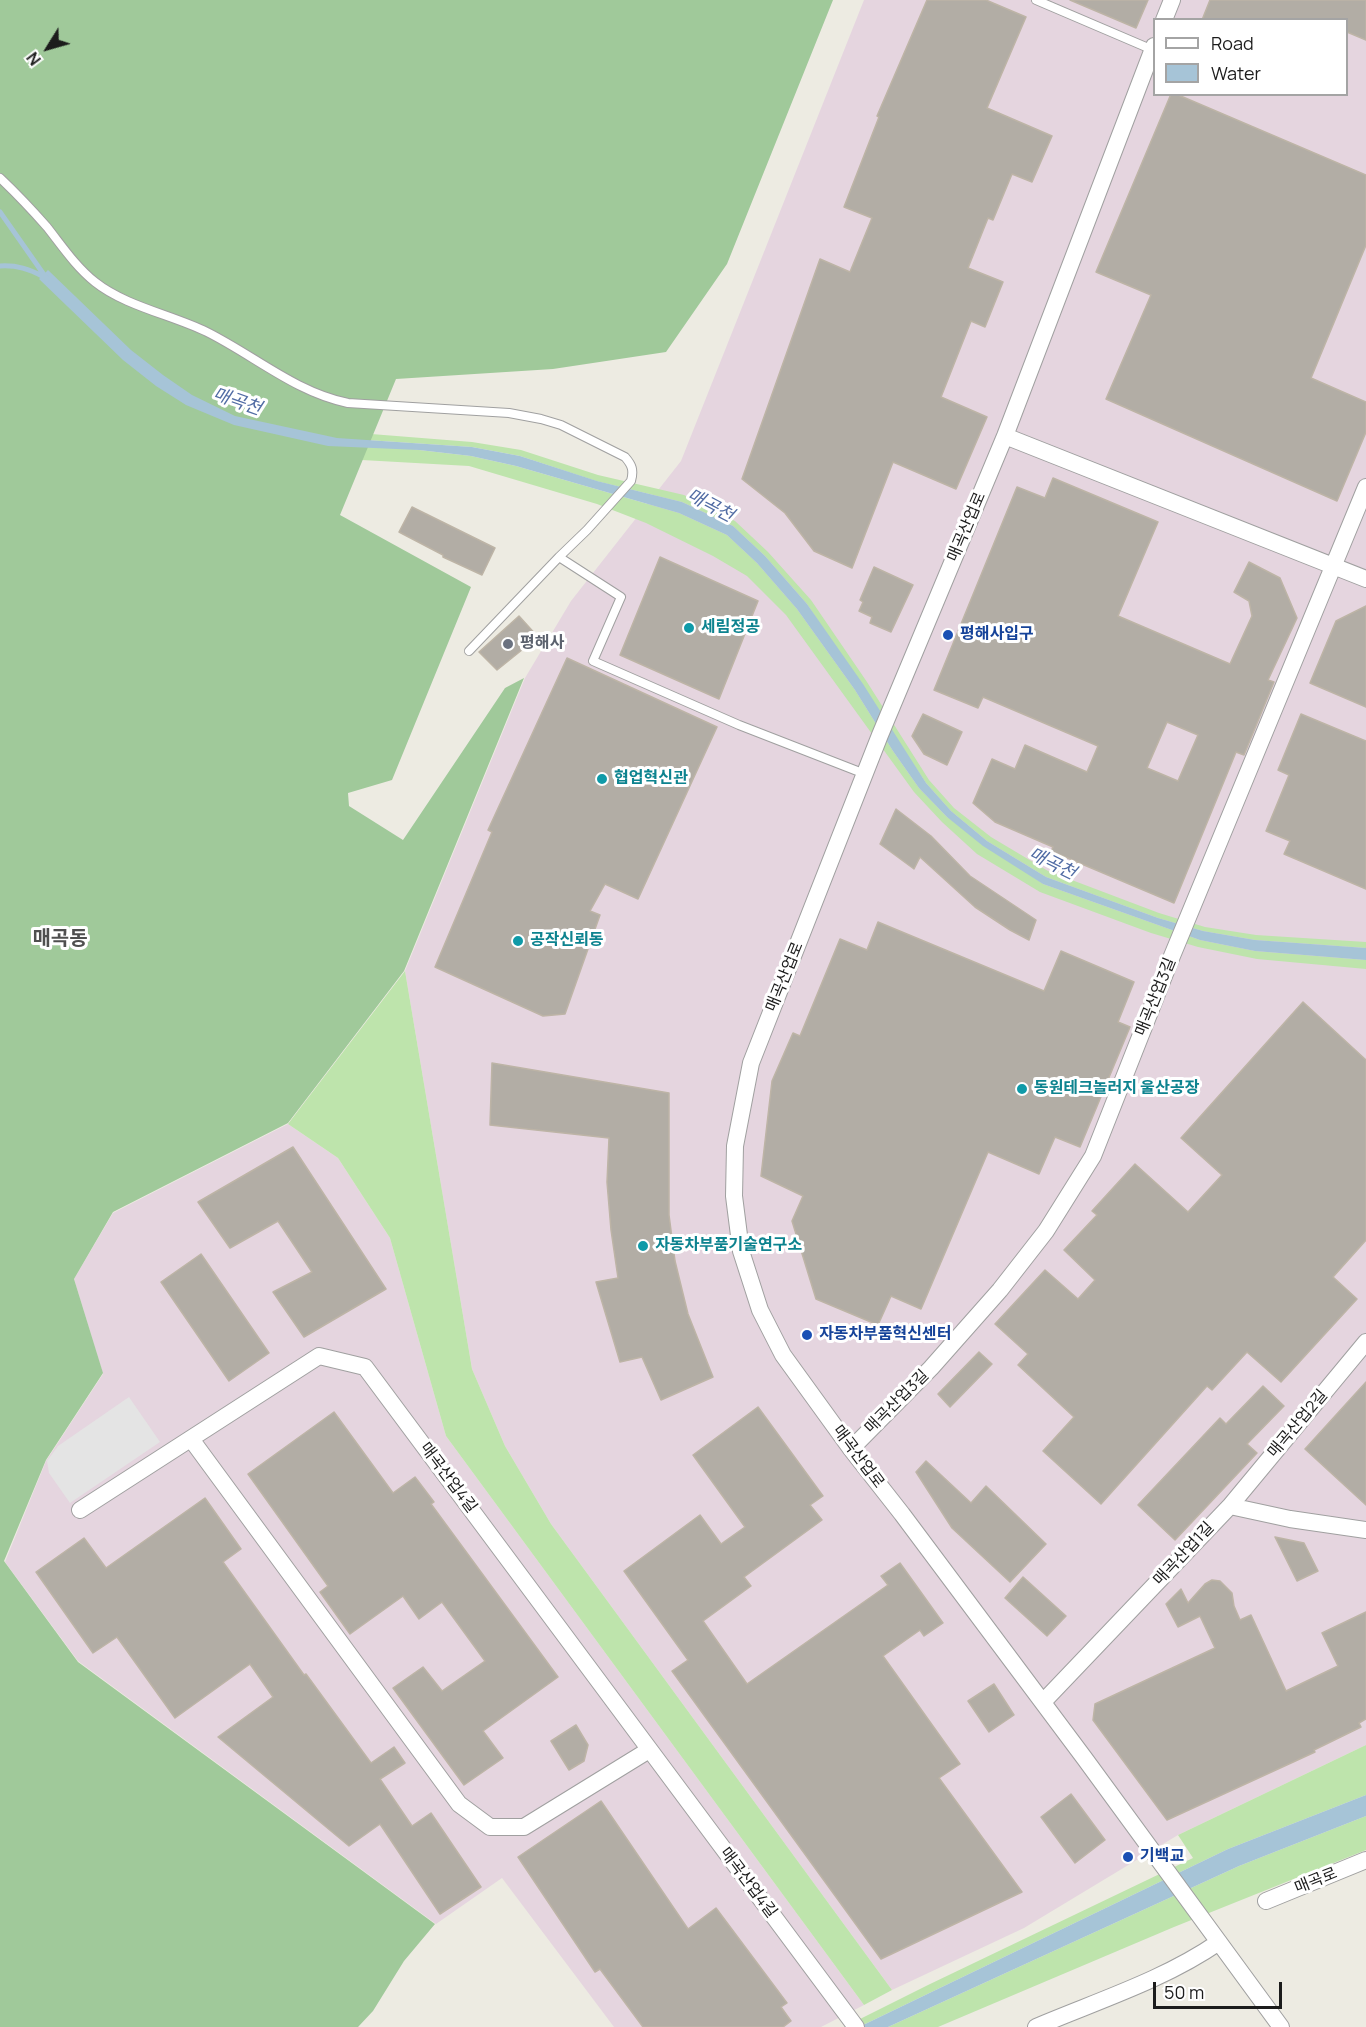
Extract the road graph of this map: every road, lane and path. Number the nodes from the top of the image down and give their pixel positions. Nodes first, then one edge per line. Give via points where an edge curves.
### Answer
1 (1035, 0) edge
2 (1172, 0) edge
3 (1165, 18) edge
4 (1153, 48) edge
5 (1153, 51) edge
6 (0, 178) edge
7 (1005, 436) junction
8 (1366, 487) edge
9 (559, 557) junction
10 (1335, 566) junction
11 (1366, 579) edge
12 (469, 651) dead end
13 (865, 774) junction
14 (1366, 1342) edge
15 (191, 1439) junction
16 (851, 1449) junction
17 (1230, 1506) junction
18 (80, 1510) dead end
19 (1366, 1530) edge
20 (1043, 1702) junction
21 (650, 1750) junction
22 (1366, 1860) edge
23 (1266, 1901) dead end
24 (1219, 1942) junction
25 (852, 2021) edge
26 (1036, 2027) edge
27 (1281, 2027) edge

1 - 4 lane
2 - 3 street
5 - 7 street, 매곡산업로
6 - 9 lane via 96,283 207,332 324,398 541,419 625,457 632,464 631,481
7 - 10 street
7 - 13 street, 매곡산업로
8 - 10 street, 매곡산업3길
9 - 12 lane
9 - 13 lane via 621,597 593,662
10 - 11 street
10 - 16 street, 매곡산업3길 via 1093,1156 1020,1265 931,1368
13 - 16 street, 매곡산업로 via 751,1063 735,1146 734,1196 741,1251 760,1310 783,1355
14 - 17 street, 매곡산업2길
15 - 18 street, 매곡산업4길
15 - 21 street via 459,1804 490,1827 524,1827
15 - 21 street, 매곡산업4길 via 319,1356 365,1366
16 - 20 street, 매곡산업로
17 - 19 street
17 - 20 street, 매곡산업1길
20 - 24 street, 매곡산업로
21 - 25 street, 매곡산업4길
22 - 23 street, 매곡로
24 - 26 street via 1169,1972
24 - 27 street

